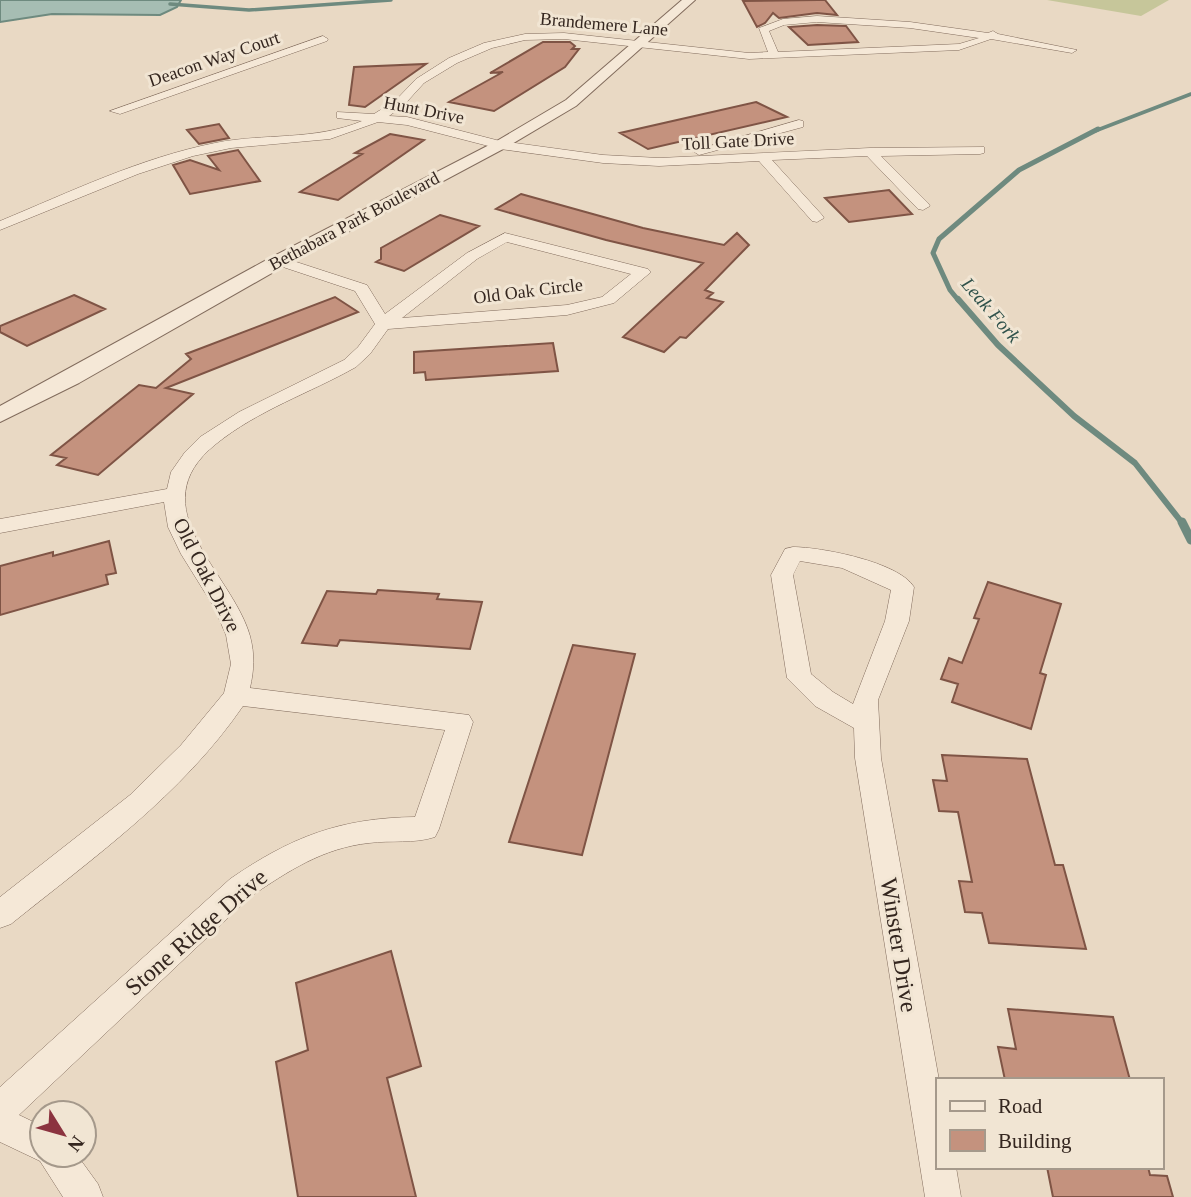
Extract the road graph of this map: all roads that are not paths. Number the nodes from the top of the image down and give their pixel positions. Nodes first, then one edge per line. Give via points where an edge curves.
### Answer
1 (689, 0) edge
2 (993, 34) junction
3 (323, 39) dead end
4 (637, 44) junction
5 (1072, 50) dead end
6 (775, 56) junction
7 (116, 111) dead end
8 (341, 115) dead end
9 (374, 118) junction
10 (799, 124) dead end
11 (500, 145) junction
12 (979, 150) dead end
13 (870, 152) junction
14 (762, 157) junction
15 (659, 162) junction
16 (923, 206) dead end
17 (817, 218) dead end
18 (0, 226) edge
19 (279, 261) junction
20 (383, 324) junction
21 (0, 415) edge
22 (173, 494) junction
23 (0, 526) edge
24 (236, 696) junction
25 (867, 724) junction
26 (0, 915) edge
27 (0, 1110) edge
28 (0, 1124) edge
29 (28, 1137) edge
30 (936, 1160) edge
31 (65, 1169) edge
32 (938, 1169) edge
33 (85, 1197) edge
34 (943, 1197) edge

1 - 4 street, Bethabara Park Boulevard
2 - 5 street
2 - 6 street, Brandemere Lane via 959,47
2 - 6 street via 923,22 799,16 774,21 763,30
3 - 7 street, Deacon Way Court
4 - 6 street, Brandemere Lane
4 - 9 street, Brandemere Lane via 547,34 496,41 417,83 398,104
4 - 11 street, Bethabara Park Boulevard via 571,103
8 - 9 street, Hunt Drive
9 - 11 street, Hunt Drive via 424,125
9 - 18 street, Brandemere Lane via 320,138 237,143 196,151
10 - 15 street
11 - 15 street, Toll Gate Drive via 576,157
11 - 19 street, Bethabara Park Boulevard
12 - 13 street, Toll Gate Drive
13 - 14 street, Toll Gate Drive
13 - 16 street
14 - 15 street, Toll Gate Drive
14 - 17 street
19 - 20 street via 361,288
19 - 21 street, Bethabara Park Boulevard
20 - 20 street, Old Oak Circle via 567,310 608,300 643,272 505,237 472,256
20 - 22 street, Old Oak Drive via 356,359 225,429 199,449 182,470
22 - 23 street
22 - 24 street, Old Oak Drive via 176,522 237,629 245,656
24 - 26 street, Old Oak Drive via 195,750
24 - 27 street, Stone Ridge Drive via 460,722 425,829 346,833 283,858 240,888
25 - 25 street, Winster Drive via 865,700 897,621 903,587 863,565 818,553 793,554 782,575 799,678
25 - 30 street, Winster Drive via 868,758
28 - 29 street
31 - 33 street
32 - 34 street, Winster Drive

